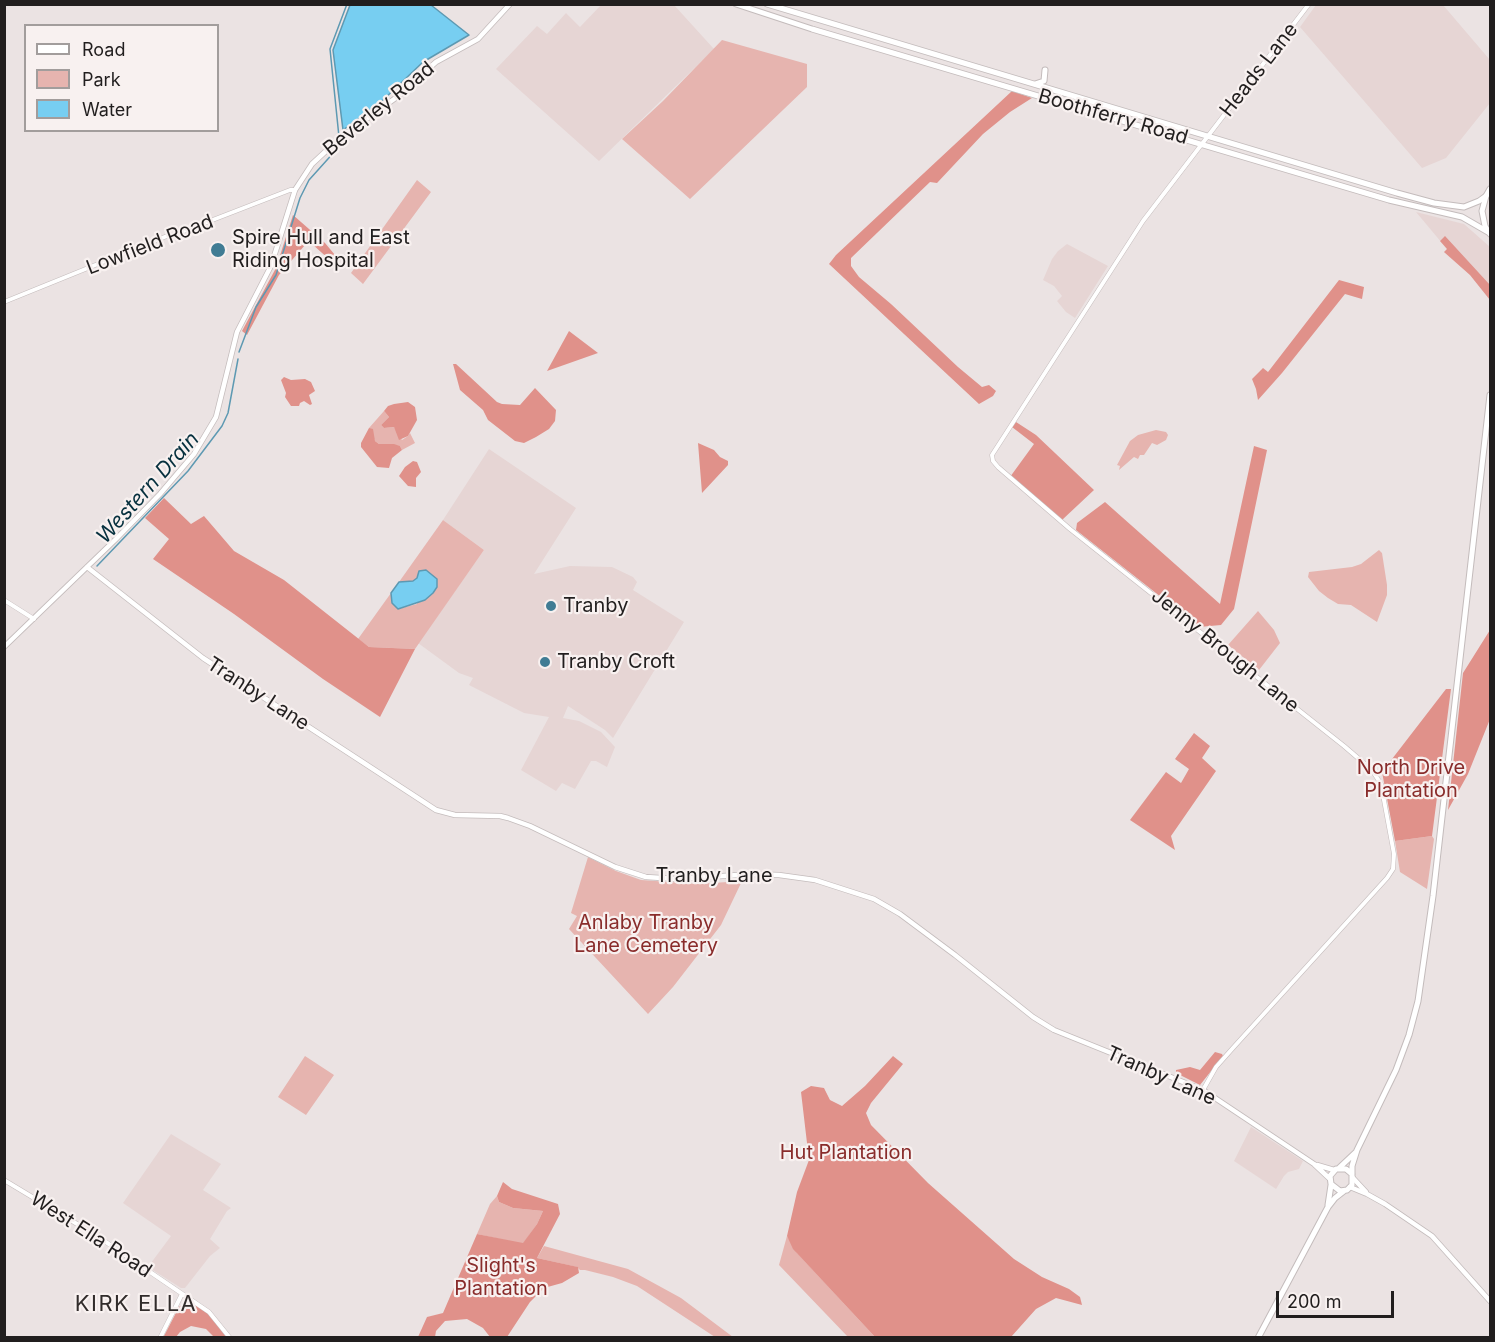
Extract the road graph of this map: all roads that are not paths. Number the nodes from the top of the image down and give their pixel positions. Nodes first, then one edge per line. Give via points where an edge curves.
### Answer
1 (510, 4) edge
2 (736, 4) edge
3 (767, 4) edge
4 (1309, 4) edge
5 (1045, 70) dead end
6 (1034, 84) junction
7 (1208, 136) junction
8 (1203, 143) junction
9 (295, 190) junction
10 (1489, 191) edge
11 (1143, 221) joint
12 (1490, 233) edge
13 (4, 302) edge
14 (1491, 395) edge
15 (87, 567) junction
16 (4, 600) edge
17 (34, 620) junction
18 (4, 647) edge
19 (1203, 1090) junction
20 (1357, 1150) junction
21 (1314, 1164) junction
22 (1336, 1169) junction
23 (1353, 1176) junction
24 (4, 1180) edge
25 (1330, 1181) junction
26 (1350, 1187) junction
27 (1344, 1191) junction
28 (1367, 1194) junction
29 (1328, 1207) junction
30 (182, 1294) junction
31 (1491, 1301) edge
32 (160, 1338) edge
33 (230, 1338) edge
34 (1258, 1338) edge

1 - 9 main road, Beverley Road via 478,39 436,62 397,98 339,139 312,164
2 - 8 main road, Boothferry Road
3 - 6 main road, Boothferry Road
4 - 7 street, Heads Lane
5 - 6 main road via 1044,81
6 - 7 main road, Boothferry Road
7 - 8 street, Heads Lane
7 - 10 main road, Boothferry Road via 1434,202 1464,207 1479,201
8 - 11 street, Heads Lane
8 - 12 main road, Boothferry Road via 1389,200 1462,217
9 - 13 street, Lowfield Road via 167,236
9 - 15 main road, Beverley Road via 271,266 237,332 216,417 195,454
10 - 12 main road via 1482,219
11 - 19 street, Jenny Brough Lane via 996,446 993,461 1070,529 1372,770 1381,784 1394,854 1393,869 1387,878 1216,1067
14 - 20 main road via 1418,1001 1396,1070
15 - 17 main road, Beverley Road
15 - 19 main road, Tranby Lane via 203,658 436,810 508,818 646,877 778,875 815,880 862,894 900,914 1054,1030
16 - 17 street
17 - 18 main road, Beverley Road
19 - 21 main road, Tranby Lane
20 - 22 main road
20 - 23 main road
21 - 22 main road, Tranby Lane
21 - 25 main road, Tranby Lane
22 - 23 main road via 1346,1168
22 - 25 main road
23 - 26 main road
23 - 28 main road
24 - 30 street, West Ella Road via 88,1230
25 - 27 main road via 1336,1190
25 - 29 main road
26 - 27 main road
26 - 28 main road
27 - 29 main road
28 - 31 main road via 1431,1236
29 - 34 main road
30 - 32 street
30 - 33 street, West Ella Road via 216,1318

